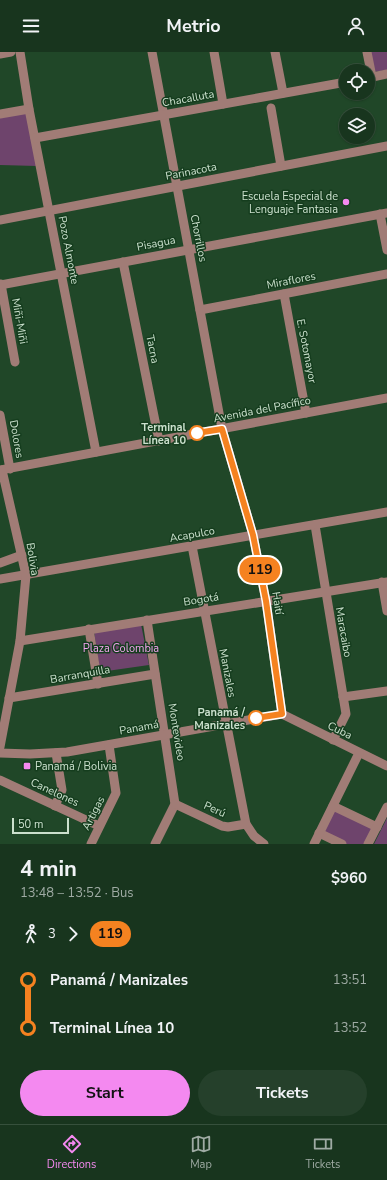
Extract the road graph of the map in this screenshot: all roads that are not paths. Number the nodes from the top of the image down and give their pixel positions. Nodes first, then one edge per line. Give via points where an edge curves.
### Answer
1 (11, 52) edge
2 (20, 52) edge
3 (152, 52) edge
4 (214, 52) edge
5 (275, 52) edge
6 (367, 52) edge
7 (0, 54) edge
8 (368, 64) edge
9 (387, 74) edge
10 (375, 76) edge
11 (339, 83) edge
12 (283, 93) junction
13 (223, 104) junction
14 (271, 108) dead end
15 (29, 109) junction
16 (0, 114) edge
17 (163, 115) junction
18 (35, 138) junction
19 (387, 146) edge
20 (281, 166) junction
21 (177, 186) junction
22 (49, 211) junction
23 (383, 213) edge
24 (0, 220) edge
25 (189, 250) junction
26 (387, 250) edge
27 (123, 262) junction
28 (61, 273) junction
29 (387, 274) edge
30 (0, 284) edge
31 (284, 294) junction
32 (200, 310) junction
33 (15, 362) dead end
34 (387, 398) edge
35 (306, 413) junction
36 (0, 414) edge
37 (222, 429) junction
38 (158, 441) junction
39 (96, 452) junction
40 (4, 470) edge
41 (387, 512) edge
42 (315, 525) junction
43 (253, 535) junction
44 (192, 546) junction
45 (22, 555) junction
46 (0, 563) edge
47 (26, 575) junction
48 (0, 578) edge
49 (384, 582) edge
50 (325, 591) junction
51 (266, 601) junction
52 (204, 611) junction
53 (387, 611) edge
54 (147, 620) junction
55 (90, 629) junction
56 (20, 641) junction
57 (155, 674) junction
58 (98, 684) junction
59 (387, 691) edge
60 (343, 697) junction
61 (10, 698) junction
62 (282, 714) junction
63 (226, 723) junction
64 (165, 735) junction
65 (333, 740) junction
66 (109, 745) junction
67 (0, 747) edge
68 (56, 752) junction
69 (0, 753) edge
70 (359, 753) junction
71 (387, 766) edge
72 (0, 780) edge
73 (175, 804) junction
74 (55, 806) junction
75 (333, 806) junction
76 (387, 807) edge
77 (246, 824) junction
78 (99, 826) junction
79 (376, 827) junction
80 (319, 833) junction
81 (91, 844) edge
82 (155, 844) edge
83 (264, 844) edge
84 (314, 844) edge
85 (342, 844) edge
86 (368, 844) edge

1 - 7 street
2 - 15 street, Pozo Almonte
3 - 17 street, Chorrillos
4 - 13 street
5 - 12 street
6 - 8 street
9 - 10 street
11 - 12 street, Chacalluta
12 - 13 street, Chacalluta
13 - 17 street, Chacalluta
14 - 20 street
15 - 16 street
15 - 18 street, Pozo Almonte
17 - 18 street, Chacalluta
17 - 21 street, Chorrillos
18 - 22 street, Pozo Almonte
19 - 20 street, Parinacota
20 - 21 street, Parinacota
21 - 22 street, Parinacota
21 - 25 street, Chorrillos
22 - 24 street, Parinacota
22 - 28 street, Pozo Almonte
23 - 25 street, Pisagua
23 - 26 street
25 - 27 street, Pisagua
25 - 32 street, Chorrillos
27 - 28 street, Pisagua
27 - 38 street, Tacna
28 - 30 street, Pisagua
28 - 39 street, Pozo Almonte
29 - 31 street, Miraflores
30 - 33 street, Miñi-Miñi
31 - 32 street, Miraflores
31 - 35 street, E. Sotomayor
32 - 37 street, Chorrillos
34 - 35 street, Avenida del Pacífico
35 - 37 street, Avenida del Pacífico
36 - 40 street, Dolores
37 - 38 street, Avenida del Pacífico
37 - 43 street, Haití
38 - 39 street, Avenida del Pacífico
39 - 40 street, Avenida del Pacífico
40 - 45 street, Bolivia
41 - 42 street, Acapulco
42 - 43 street, Acapulco
42 - 50 street, Maracaibo
43 - 44 street, Acapulco
43 - 51 street, Haití
44 - 47 street, Acapulco
44 - 52 street, Manizales
45 - 46 street
45 - 47 street, Bolivia
47 - 48 street, Acapulco
47 - 56 street, Bolivia
49 - 50 street, Bogotá
49 - 53 street
50 - 51 street, Bogotá
50 - 60 street, Maracaibo
51 - 52 street, Bogotá
51 - 62 street, Haití
52 - 54 street, Bogotá
52 - 63 street, Manizales
54 - 55 street, Bogotá
54 - 57 street, Montevideo
55 - 56 street, Bogotá
55 - 58 street
56 - 61 street, Bolivia
57 - 58 street, Barranquilla
57 - 64 street, Montevideo
58 - 61 street, Barranquilla
59 - 60 street
60 - 65 street, Maracaibo via 346,714
61 - 67 street, Bolivia
62 - 63 street, Panamá
62 - 65 street, Cuba
63 - 64 street, Panamá
63 - 77 street, Manizales
64 - 66 street, Panamá
64 - 73 street, Montevideo
65 - 70 street, Cuba
66 - 68 street, Panamá
66 - 78 street, Artigas via 116,793
68 - 69 street, Panamá
68 - 74 street via 62,790
70 - 71 street, Cuba
70 - 75 street
72 - 74 street, Canelones
73 - 77 street, Perú via 222,826
73 - 82 street
74 - 78 street, Canelones
75 - 79 street
75 - 80 street
76 - 79 street
77 - 83 street, Manizales via 254,836
78 - 81 street, Artigas
79 - 86 street
80 - 84 street
80 - 85 street

